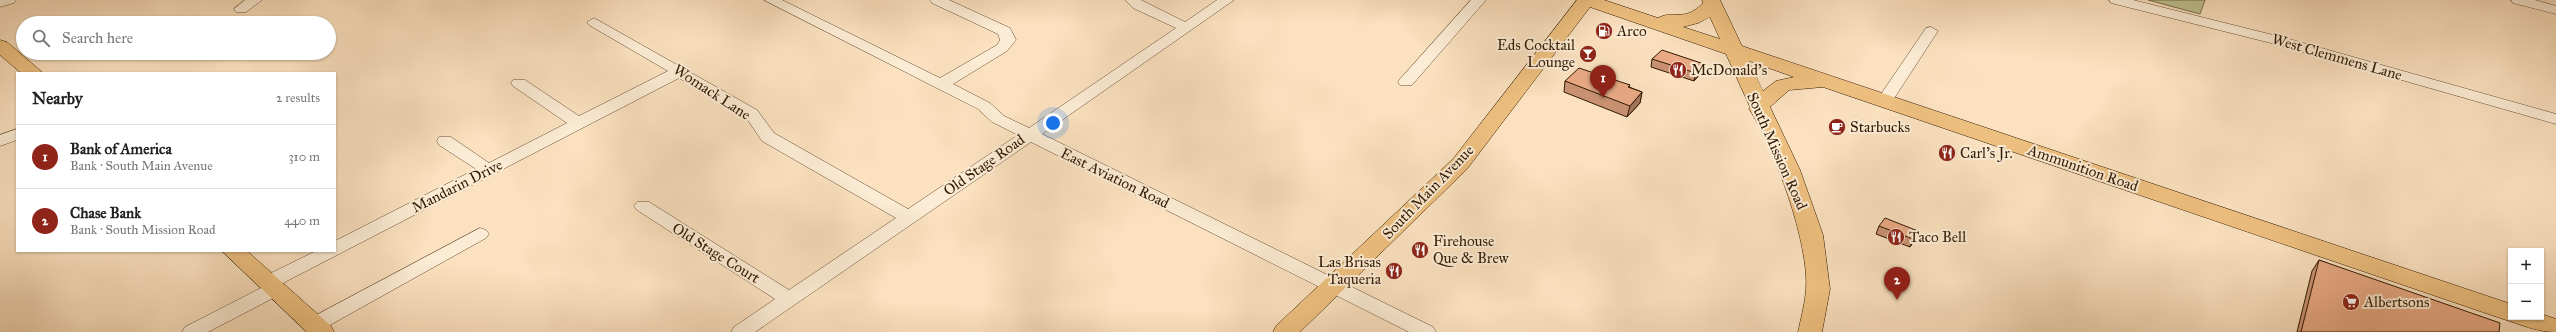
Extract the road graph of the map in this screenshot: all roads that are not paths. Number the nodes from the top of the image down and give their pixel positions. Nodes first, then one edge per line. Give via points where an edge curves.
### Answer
1 (9, 0) edge
2 (255, 0) edge
3 (772, 0) edge
4 (937, 0) edge
5 (1132, 0) edge
6 (1227, 0) edge
7 (1479, 0) edge
8 (1586, 0) edge
9 (2116, 0) edge
10 (2518, 0) edge
11 (1712, 2) edge
12 (0, 3) edge
13 (241, 9) dead end
14 (2556, 10) edge
15 (1645, 19) junction
16 (594, 22) dead end
17 (1187, 28) junction
18 (1931, 31) dead end
19 (0, 46) edge
20 (1732, 49) junction
21 (16, 59) edge
22 (17, 60) edge
23 (680, 71) junction
24 (32, 72) edge
25 (1406, 82) dead end
26 (519, 83) dead end
27 (942, 84) junction
28 (1839, 85) junction
29 (1885, 100) junction
30 (1759, 109) junction
31 (2556, 119) edge
32 (578, 123) junction
33 (16, 134) edge
34 (1028, 134) junction
35 (0, 141) edge
36 (445, 141) dead end
37 (488, 170) junction
38 (643, 206) dead end
39 (908, 217) junction
40 (480, 234) dead end
41 (336, 248) edge
42 (234, 252) edge
43 (329, 252) edge
44 (271, 286) junction
45 (1333, 286) junction
46 (789, 299) junction
47 (2508, 312) edge
48 (2533, 320) edge
49 (2556, 328) edge
50 (318, 329) edge
51 (192, 332) edge
52 (742, 332) edge
53 (1285, 332) edge
54 (1426, 332) edge
55 (1810, 332) edge

1 - 12 street
2 - 13 street
3 - 27 street, East Aviation Road
4 - 27 street via 1005,31 1008,40 1002,48
5 - 17 street
6 - 17 street, Old Stage Road
7 - 25 street
8 - 15 main road, Ammunition Road
8 - 45 main road, South Main Avenue via 1460,164
9 - 31 street, West Clemmens Lane via 2284,42
10 - 14 street
11 - 15 main road via 1701,16 1693,20
11 - 20 main road, South Mission Road
15 - 20 main road, Ammunition Road
16 - 23 street, Womack Lane
17 - 34 street, Old Stage Road
18 - 29 street
19 - 21 main road
20 - 28 main road, Ammunition Road
20 - 30 main road, South Mission Road
22 - 24 main road
23 - 32 street, Mandarin Drive
23 - 39 street, Womack Lane via 751,114 768,137
26 - 32 street
27 - 34 street, East Aviation Road via 984,106 998,119
28 - 29 main road, Ammunition Road
28 - 30 main road via 1784,85 1768,95
29 - 47 main road, Ammunition Road
30 - 55 main road, South Mission Road via 1789,170 1812,235 1818,289
32 - 37 street, Mandarin Drive
33 - 35 street
34 - 39 street, Old Stage Road
34 - 45 street, East Aviation Road
36 - 37 street
37 - 41 street, Mandarin Drive
38 - 46 street, Old Stage Court
39 - 46 street, Old Stage Road
40 - 50 street
42 - 44 main road
43 - 44 street
44 - 50 main road
44 - 51 street
45 - 53 main road, South Main Avenue
45 - 54 street, East Aviation Road
46 - 52 street, Old Stage Road
48 - 49 main road

